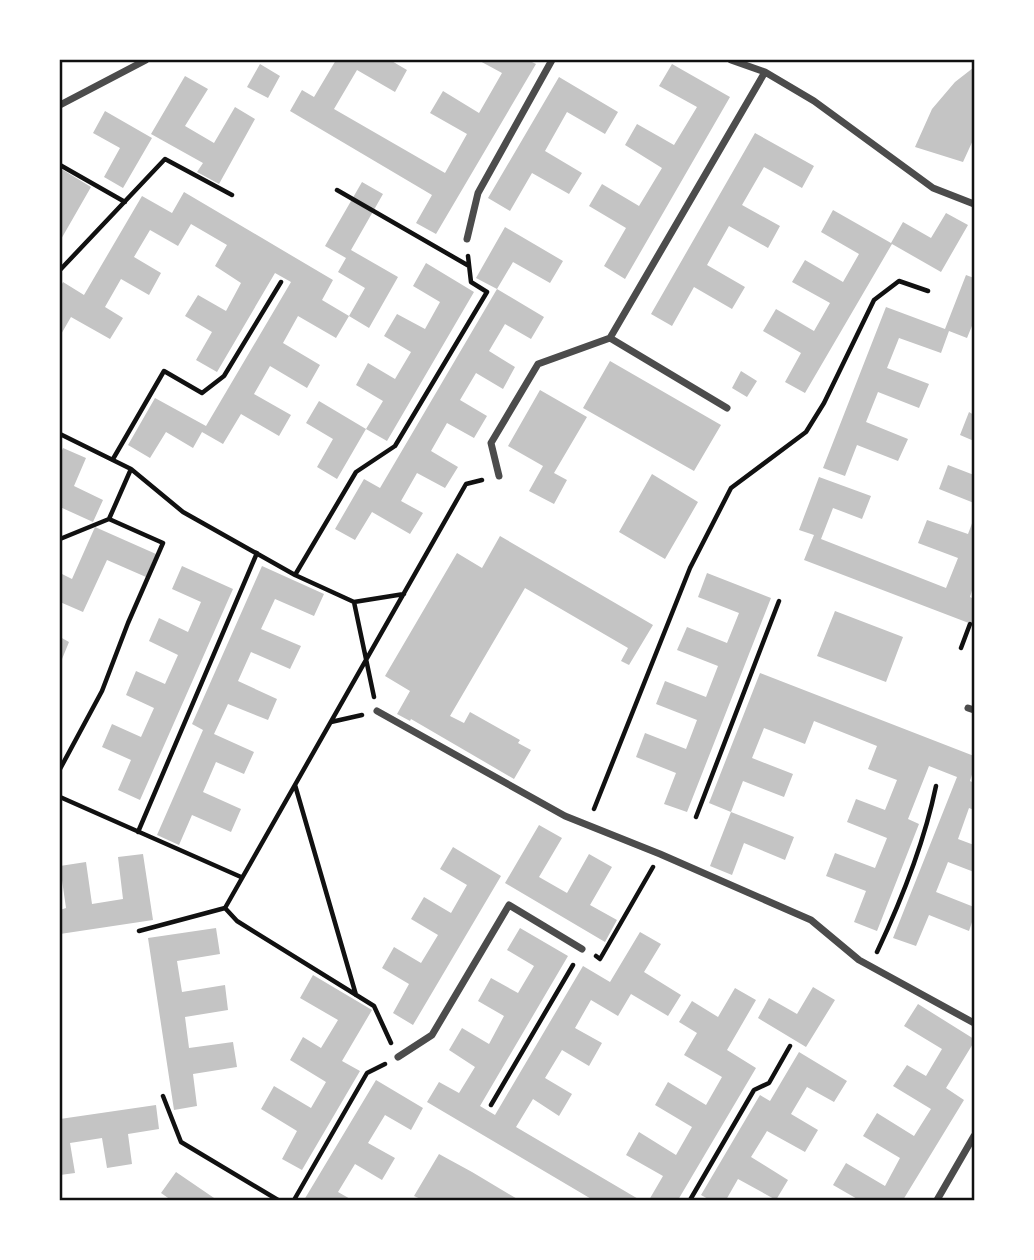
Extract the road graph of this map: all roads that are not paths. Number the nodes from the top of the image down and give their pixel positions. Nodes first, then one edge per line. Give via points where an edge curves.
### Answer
1 (146, 60) edge
2 (552, 60) edge
3 (731, 60) edge
4 (765, 72) junction
5 (60, 105) edge
6 (975, 204) edge
7 (467, 239) road end
8 (610, 338) junction
9 (727, 408) dead end
10 (499, 476) road end
11 (377, 711) road end
12 (582, 949) road end
13 (975, 1023) edge
14 (398, 1057) road end
15 (975, 1136) edge
16 (937, 1200) edge

1 - 5 street
2 - 7 street via 478,193
3 - 4 street
4 - 6 street via 814,101 933,188
4 - 8 street
8 - 9 street
8 - 10 street via 538,364 491,443
11 - 13 street via 565,816 811,920 859,960
12 - 14 street via 509,905 432,1035
15 - 16 street

